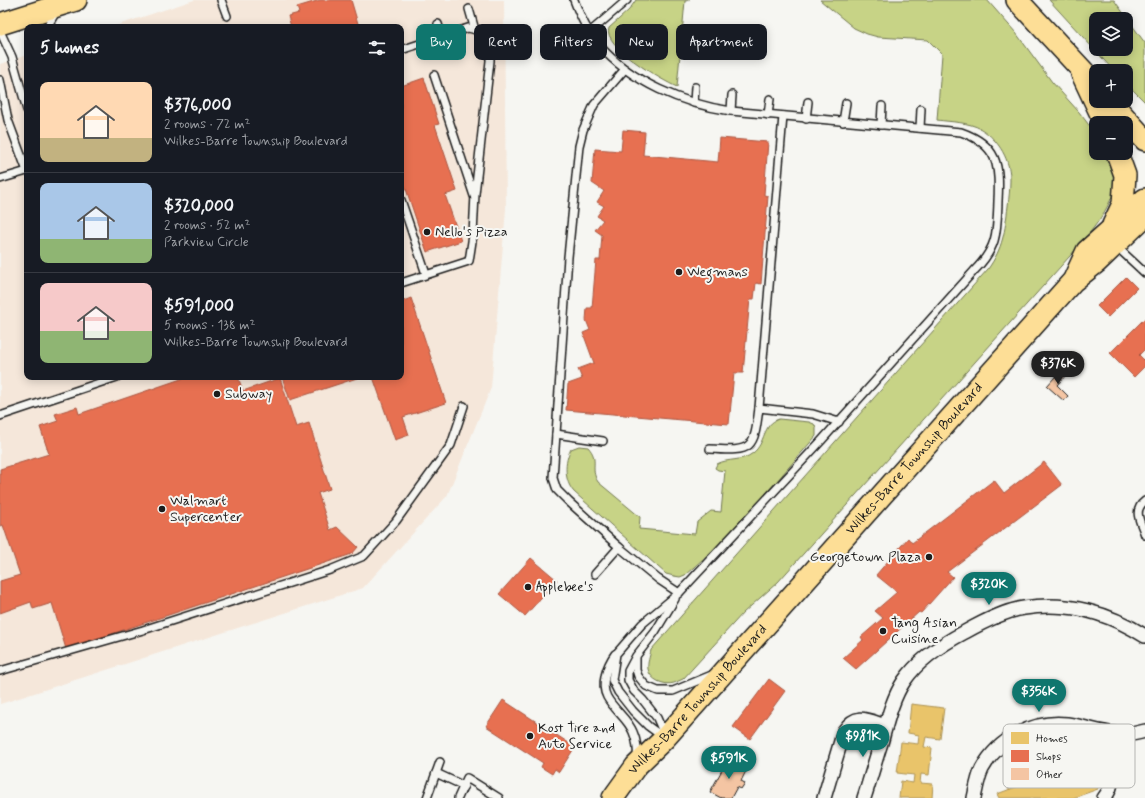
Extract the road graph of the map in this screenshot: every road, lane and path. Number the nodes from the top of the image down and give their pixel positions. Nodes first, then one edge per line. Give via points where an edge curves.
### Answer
1 (221, 0) edge
2 (574, 0) edge
3 (627, 0) edge
4 (1018, 0) edge
5 (68, 2) edge
6 (470, 9) dead end
7 (227, 16) dead end
8 (0, 24) edge
9 (49, 24) edge
10 (584, 24) edge
11 (599, 24) edge
12 (474, 26) edge
13 (0, 31) edge
14 (416, 45) edge
15 (404, 49) edge
16 (607, 53) edge
17 (490, 60) edge
18 (1077, 64) junction
19 (624, 69) junction
20 (434, 75) dead end
21 (1089, 78) edge
22 (0, 80) edge
23 (695, 87) dead end
24 (732, 95) dead end
25 (24, 99) edge
26 (770, 99) dead end
27 (808, 102) dead end
28 (694, 103) junction
29 (846, 103) dead end
30 (882, 106) dead end
31 (0, 108) edge
32 (921, 109) dead end
33 (731, 111) junction
34 (1111, 111) edge
35 (768, 115) junction
36 (783, 116) junction
37 (1145, 118) edge
38 (806, 119) junction
39 (8, 120) junction
40 (843, 122) junction
41 (880, 125) junction
42 (920, 128) junction
43 (1145, 140) edge
44 (1120, 160) edge
45 (24, 163) edge
46 (24, 172) edge
47 (0, 180) edge
48 (1145, 199) edge
49 (475, 200) junction
50 (404, 209) edge
51 (1145, 216) edge
52 (1112, 238) junction
53 (426, 274) junction
54 (1145, 274) edge
55 (404, 282) edge
56 (108, 380) edge
57 (464, 406) dead end
58 (760, 408) junction
59 (0, 416) edge
60 (838, 422) junction
61 (556, 434) junction
62 (603, 441) dead end
63 (710, 449) dead end
64 (1145, 501) edge
65 (1145, 535) edge
66 (619, 547) junction
67 (595, 574) dead end
68 (679, 593) junction
69 (1145, 636) edge
70 (616, 654) junction
71 (636, 656) junction
72 (727, 669) junction
73 (0, 671) edge
74 (1045, 724) edge
75 (1066, 724) edge
76 (885, 726) junction
77 (1145, 731) edge
78 (1135, 734) edge
79 (665, 738) junction
80 (1003, 744) edge
81 (440, 762) dead end
82 (636, 766) junction
83 (436, 773) junction
84 (464, 786) junction
85 (1110, 788) edge
86 (427, 798) edge
87 (458, 798) edge
88 (498, 798) edge
89 (613, 798) edge
90 (824, 798) edge
91 (864, 798) edge
92 (974, 798) edge
93 (1104, 798) edge

1 - 7 lane
2 - 10 lane
3 - 11 lane
4 - 18 main road
5 - 8 main road
5 - 9 lane
6 - 12 lane
13 - 25 lane via 12,57
14 - 15 lane
16 - 19 lane
17 - 49 lane
18 - 21 main road
18 - 34 main road
19 - 28 lane via 651,85
19 - 61 lane via 594,105 579,146 568,257
20 - 49 lane
22 - 39 lane
23 - 28 lane
24 - 33 lane
26 - 35 lane
27 - 38 lane
28 - 33 lane
29 - 40 lane
30 - 41 lane
31 - 39 lane
32 - 42 lane
33 - 35 lane
34 - 37 main road
34 - 43 main road
35 - 36 lane
36 - 38 lane
36 - 58 lane
38 - 40 lane
39 - 45 lane
40 - 41 lane
41 - 42 lane
42 - 60 lane via 961,132 973,136 991,153 998,171 996,237 984,261
44 - 52 main road via 1125,175 1123,204
46 - 47 lane
48 - 52 main road, Wilkes-Barre Township Boulevard
49 - 53 lane via 469,261
50 - 53 lane
51 - 52 main road, Wilkes-Barre Township Boulevard
52 - 54 lane
52 - 72 main road, Wilkes-Barre Township Boulevard via 1097,262 1073,281
53 - 55 lane
56 - 59 lane
57 - 73 lane via 451,445 396,521 364,556 330,570 150,628
58 - 60 lane via 813,414
58 - 63 lane via 756,433 748,447 740,450
60 - 68 lane
61 - 62 lane
61 - 66 lane via 553,478 557,490
64 - 65 lane via 1139,506 1137,513
66 - 67 lane
66 - 68 lane
68 - 70 lane via 642,624
68 - 71 lane via 655,632
69 - 76 street via 1128,625 1101,614 1075,608 1051,605 1023,608 995,617 949,640 914,668 897,693
70 - 79 lane via 612,680 618,692 648,726
70 - 82 lane via 609,663 604,678 606,692 607,697 633,731 638,746
71 - 72 lane via 638,676 646,686 658,691 673,691
71 - 79 lane via 628,671 628,680 657,718
72 - 79 main road, Wilkes-Barre Township Boulevard
74 - 75 street
76 - 90 street via 863,719 854,720 849,724 844,731
76 - 91 street
77 - 78 street
79 - 82 main road, Wilkes-Barre Township Boulevard
80 - 92 street via 982,769
81 - 83 lane
82 - 89 main road, Wilkes-Barre Township Boulevard
83 - 84 lane
83 - 86 lane
84 - 87 lane
84 - 88 lane via 467,778
85 - 93 street

